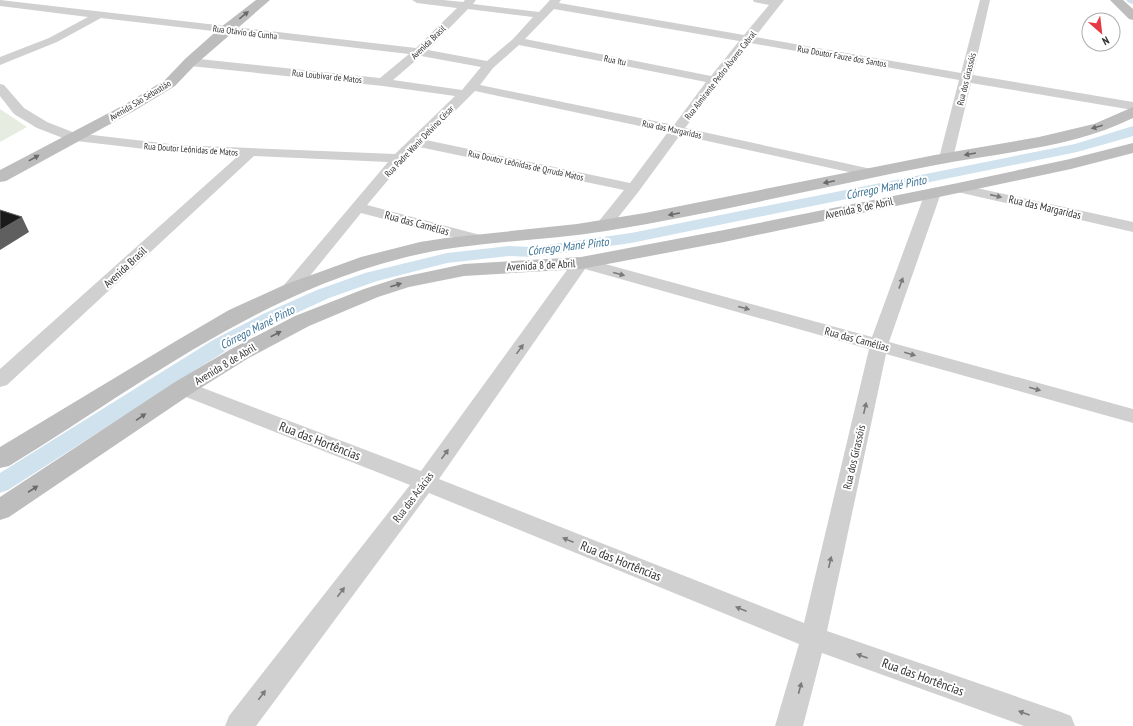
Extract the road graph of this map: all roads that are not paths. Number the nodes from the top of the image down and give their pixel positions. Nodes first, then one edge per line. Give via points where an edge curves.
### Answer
1 (264, 0) edge
2 (417, 0) edge
3 (758, 0) edge
4 (985, 0) edge
5 (1116, 0) edge
6 (554, 2) edge
7 (778, 2) edge
8 (0, 3) edge
9 (468, 3) edge
10 (101, 14) junction
11 (541, 15) junction
12 (1133, 16) edge
13 (226, 30) junction
14 (748, 39) junction
15 (516, 40) junction
16 (419, 52) junction
17 (0, 61) edge
18 (190, 62) junction
19 (489, 65) junction
20 (966, 78) junction
21 (714, 80) junction
22 (382, 82) junction
23 (0, 88) edge
24 (468, 91) junction
25 (1133, 106) edge
26 (1133, 112) edge
27 (677, 130) junction
28 (72, 137) junction
29 (417, 142) junction
30 (1133, 148) edge
31 (249, 153) junction
32 (399, 158) junction
33 (946, 158) junction
34 (871, 173) junction
35 (0, 177) edge
36 (634, 188) junction
37 (958, 188) junction
38 (934, 192) junction
39 (357, 207) junction
40 (712, 223) junction
41 (603, 226) junction
42 (1133, 227) edge
43 (478, 239) junction
44 (581, 263) junction
45 (290, 289) junction
46 (879, 345) junction
47 (0, 380) edge
48 (183, 388) junction
49 (1133, 416) edge
50 (0, 459) edge
51 (425, 482) junction
52 (0, 510) edge
53 (814, 638) junction
54 (238, 726) edge
55 (789, 726) edge
56 (1061, 726) edge

13 -> 1 main road, Avenida São Sebastião
2 - 9 street
3 - 7 street
4 - 20 street, Rua dos Girassóis
5 - 12 main road
6 - 11 street, Rua Padre Wanir Delvino César
6 - 14 street, Rua Doutor Fauze dos Santos
7 - 14 street, Rua Almirante Pedro Álvares Cabral
8 - 10 street, Rua Otávio da Cunha
9 - 11 street
9 - 16 street, Avenida Brasil
10 - 13 street, Rua Otávio da Cunha
10 - 17 street via 52,40
11 - 15 street, Rua Padre Wanir Delvino César
13 - 16 street, Rua Otávio da Cunha
13 - 18 main road, Avenida São Sebastião
14 - 20 street, Rua Doutor Fauze dos Santos
14 - 21 street, Rua Almirante Pedro Álvares Cabral
15 - 19 street, Rua Padre Wanir Delvino César
15 - 21 street, Rua Itu
16 - 19 street, Rua Otávio da Cunha
16 - 22 street, Avenida Brasil
18 - 22 street, Rua Loubivar de Matos
18 - 28 main road, Avenida São Sebastião via 170,83 129,108
19 - 24 street, Rua Padre Wanir Delvino César
20 - 25 street, Rua Doutor Fauze dos Santos
20 - 33 street, Rua dos Girassóis
21 - 27 street, Rua Almirante Pedro Álvares Cabral
22 - 24 street, Rua Loubivar de Matos
23 - 28 street, Rua Doutor Leônidas de Matos via 19,111 42,125
24 - 27 street, Rua das Margaridas
24 - 29 street, Rua Padre Wanir Delvino César
26 -> 33 main road, Avenida 8 de Abril via 1102,126 1056,138
27 - 34 street, Rua das Margaridas
27 - 36 street, Rua Almirante Pedro Álvares Cabral
28 - 31 street, Rua Doutor Leônidas de Matos via 179,149
35 -> 28 main road, Avenida São Sebastião
29 - 32 street, Rua Padre Wanir Delvino César
29 - 36 street, Rua Doutor Leônidas de Qrruda Matos
30 - 37 main road, Avenida 8 de Abril
31 - 32 street, Rua Doutor Leônidas de Matos
31 - 47 street, Avenida Brasil
32 - 39 street, Rua Padre Wanir Delvino César
33 - 34 main road, Avenida 8 de Abril
34 -> 40 main road, Avenida 8 de Abril
36 - 41 street, Rua Almirante Pedro Álvares Cabral
37 - 38 main road, Avenida 8 de Abril
37 -> 42 street, Rua das Margaridas
38 - 40 main road, Avenida 8 de Abril
46 -> 38 street, Rua dos Girassóis
39 - 43 street, Rua das Camélias
39 - 45 street, Rua Padre Wanir Delvino César
40 -> 41 main road, Avenida 8 de Abril
40 - 44 main road, Avenida 8 de Abril
41 - 43 main road, Avenida 8 de Abril
43 - 45 main road, Avenida 8 de Abril via 436,244 395,254 340,270
44 -> 46 street, Rua das Camélias
48 -> 44 main road, Avenida 8 de Abril via 239,354 302,321 405,282 464,270
51 -> 44 street, Rua das Acácias
45 - 50 main road, Avenida 8 de Abril via 239,314 179,349
46 -> 49 street, Rua das Camélias
53 -> 46 street, Rua dos Girassóis
48 - 51 street, Rua das Hortências
52 -> 48 main road, Avenida 8 de Abril
53 -> 51 street, Rua das Hortências
54 -> 51 street, Rua das Acácias
55 -> 53 street, Rua dos Girassóis
56 -> 53 street, Rua das Hortências

